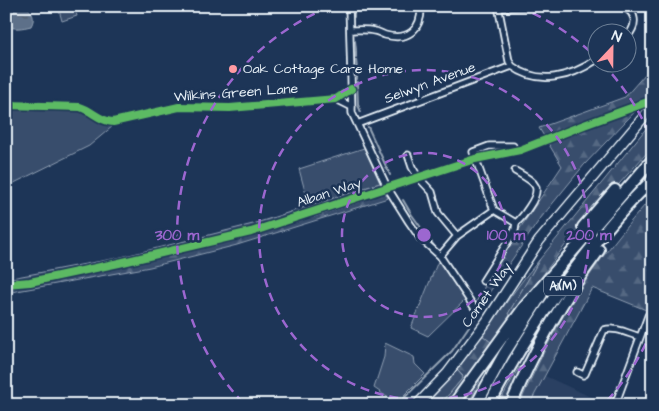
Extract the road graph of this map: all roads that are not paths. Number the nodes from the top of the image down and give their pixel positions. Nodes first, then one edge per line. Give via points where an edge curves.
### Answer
1 (349, 6) edge
2 (421, 6) edge
3 (534, 6) edge
4 (618, 6) edge
5 (499, 7) edge
6 (634, 22) edge
7 (350, 30) junction
8 (512, 66) junction
9 (586, 66) edge
10 (351, 89) junction
11 (336, 99) junction
12 (6, 105) edge
13 (352, 108) junction
14 (651, 108) edge
15 (357, 124) junction
16 (513, 146) dead end
17 (653, 149) edge
18 (408, 155) dead end
19 (653, 159) edge
20 (515, 171) dead end
21 (653, 180) edge
22 (494, 210) junction
23 (516, 223) junction
24 (591, 228) junction
25 (457, 236) junction
26 (440, 256) junction
27 (483, 280) dead end
28 (525, 306) junction
29 (474, 307) dead end
30 (653, 308) edge
31 (650, 317) edge
32 (640, 337) junction
33 (576, 372) dead end
34 (416, 405) edge
35 (453, 405) edge
36 (476, 405) edge
37 (489, 405) edge
38 (511, 405) edge
39 (615, 405) edge

1 - 7 street
2 - 7 street via 417,27 408,34 394,36
3 - 5 street
4 - 6 street via 630,12
5 - 8 street
7 - 10 street
8 - 9 street via 533,76 556,78
8 - 15 street, Selwyn Avenue
10 - 11 street, Wilkins Green Lane
10 - 13 street
11 - 12 street, Wilkins Green Lane via 230,108 179,107 113,122 103,121 80,107
11 - 13 street
13 - 15 street
14 - 34 main road, Comet Way via 545,234 447,374
15 - 26 street via 387,186 420,238
16 - 22 street via 489,146 473,152
17 - 28 highway via 569,244
18 - 25 street via 418,177 432,192 438,213
19 - 24 highway, A1(M)
20 - 23 street via 530,180 537,192 536,198
21 - 37 highway, A1(M) via 621,213 564,284 530,334
21 - 38 highway via 577,282 540,345
22 - 23 street
22 - 25 street
23 - 27 street via 515,230
24 - 28 highway
24 - 36 highway, A1(M) via 525,319
25 - 26 street
26 - 29 street
28 - 35 highway
30 - 31 street
31 - 32 street
32 - 33 street via 609,328 604,330 585,374
32 - 39 street

